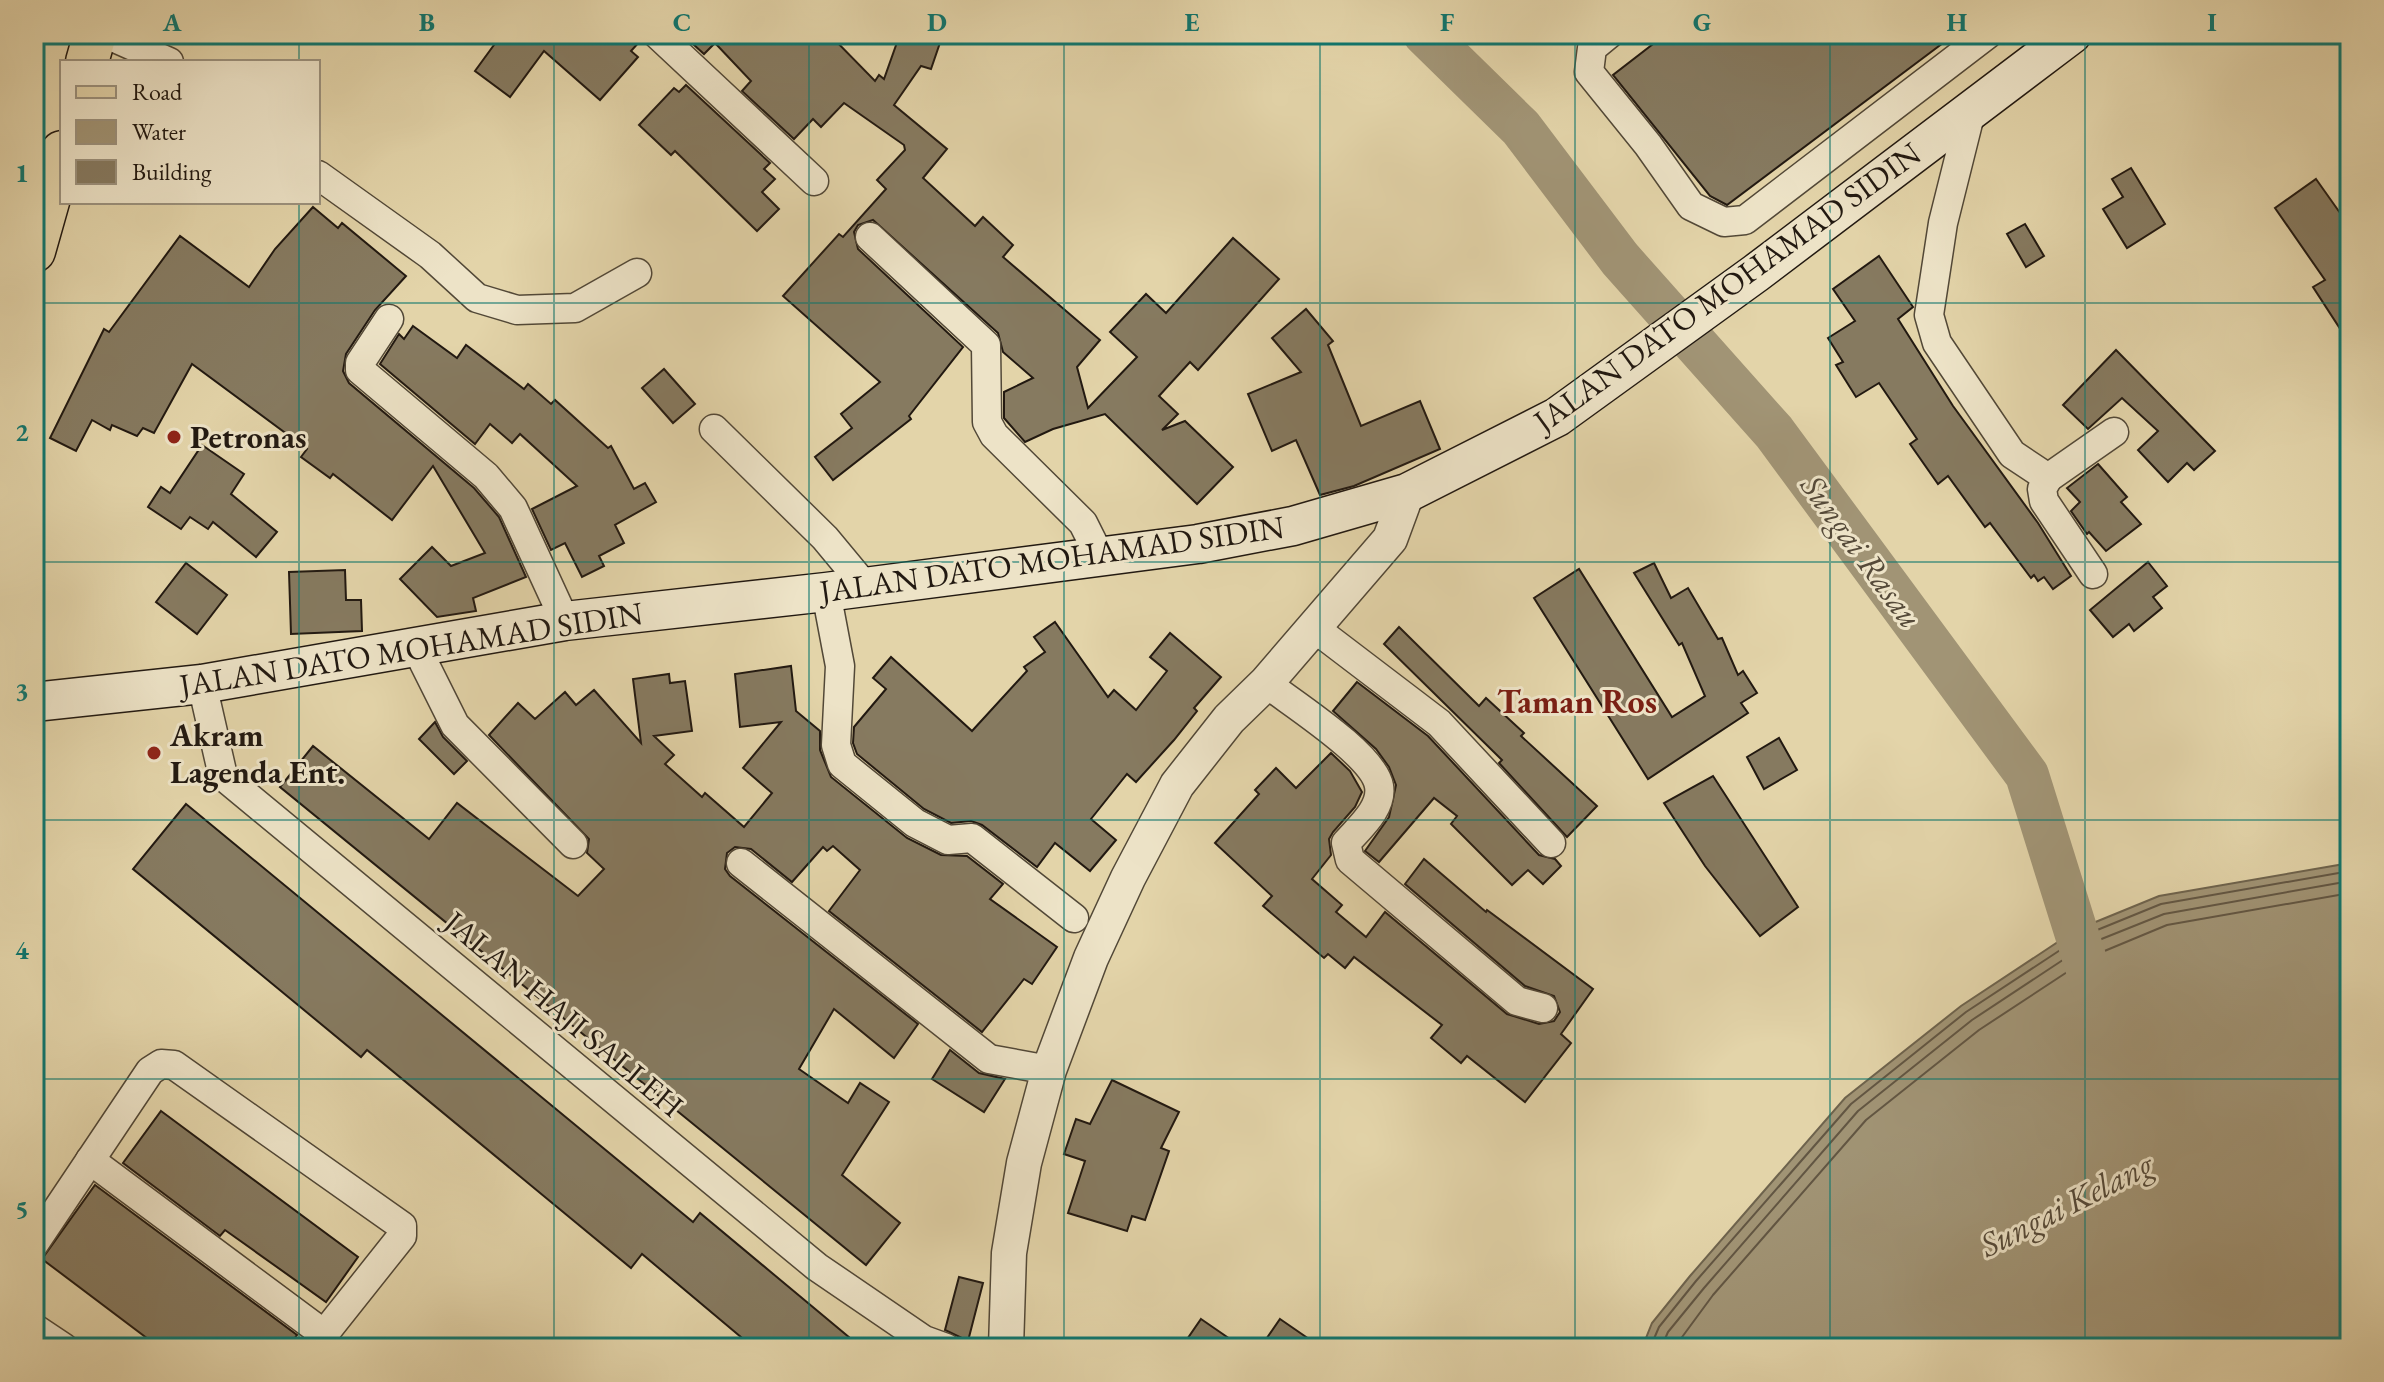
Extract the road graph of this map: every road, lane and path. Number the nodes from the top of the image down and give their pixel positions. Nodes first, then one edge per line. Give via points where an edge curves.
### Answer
1 (95, 34) edge
2 (106, 34) edge
3 (657, 34) edge
4 (1988, 34) edge
5 (2072, 34) edge
6 (1605, 35) edge
7 (88, 60) edge
8 (164, 60) edge
9 (1972, 107) junction
10 (60, 159) edge
11 (320, 176) edge
12 (814, 181) dead end
13 (870, 237) dead end
14 (34, 251) edge
15 (637, 273) dead end
16 (389, 319) dead end
17 (714, 429) dead end
18 (2114, 432) dead end
19 (2048, 478) junction
20 (1407, 493) junction
21 (1100, 557) junction
22 (2093, 574) dead end
23 (864, 585) junction
24 (826, 592) junction
25 (565, 621) junction
26 (1313, 627) junction
27 (415, 645) junction
28 (1266, 683) junction
29 (202, 684) junction
30 (34, 702) edge
31 (1551, 843) dead end
32 (573, 844) dead end
33 (741, 863) dead end
34 (1074, 918) dead end
35 (1543, 1008) dead end
36 (1049, 1070) junction
37 (90, 1160) junction
38 (34, 1244) edge
39 (34, 1328) edge
40 (318, 1341) edge
41 (64, 1348) edge
42 (946, 1348) edge
43 (1006, 1348) edge

1 - 7 main road
2 - 8 street
3 - 12 street
4 - 6 street via 1745,220 1724,222 1691,206 1589,72 1592,48
5 - 9 main road, JALAN DATO MOHAMAD SIDIN
9 - 19 street via 1943,223 1929,315 1937,343 2012,454
9 - 20 main road, JALAN DATO MOHAMAD SIDIN via 1557,417
10 - 14 main road
11 - 15 street via 430,255 477,298 517,310 575,308
13 - 21 street via 986,345 987,422 1083,523
16 - 25 street via 360,370 486,476 513,508
17 - 23 street via 825,538
18 - 19 street
19 - 22 street via 2042,489 2044,501
20 - 21 main road, JALAN DATO MOHAMAD SIDIN via 1293,526
20 - 26 street via 1390,539
21 - 23 main road, JALAN DATO MOHAMAD SIDIN
23 - 24 main road, JALAN DATO MOHAMAD SIDIN
24 - 25 main road, JALAN DATO MOHAMAD SIDIN
24 - 34 street via 840,666 836,745 842,764 915,823 948,840 972,838
25 - 27 main road, JALAN DATO MOHAMAD SIDIN
26 - 28 street
26 - 31 street via 1439,723
27 - 29 main road, JALAN DATO MOHAMAD SIDIN
27 - 32 street via 455,725
28 - 35 street via 1371,766 1380,788 1374,811 1346,843 1350,860 1517,1001
28 - 36 street via 1229,719 1177,785 1091,958
29 - 30 main road, JALAN DATO MOHAMAD SIDIN
29 - 42 street, JALAN HAJI SALLEH via 223,776 817,1267 924,1340
33 - 36 street via 989,1059
36 - 43 street via 1024,1163 1009,1253
37 - 38 street
37 - 40 street
37 - 40 street via 150,1071 161,1064 174,1065 402,1226 402,1236
39 - 41 street

